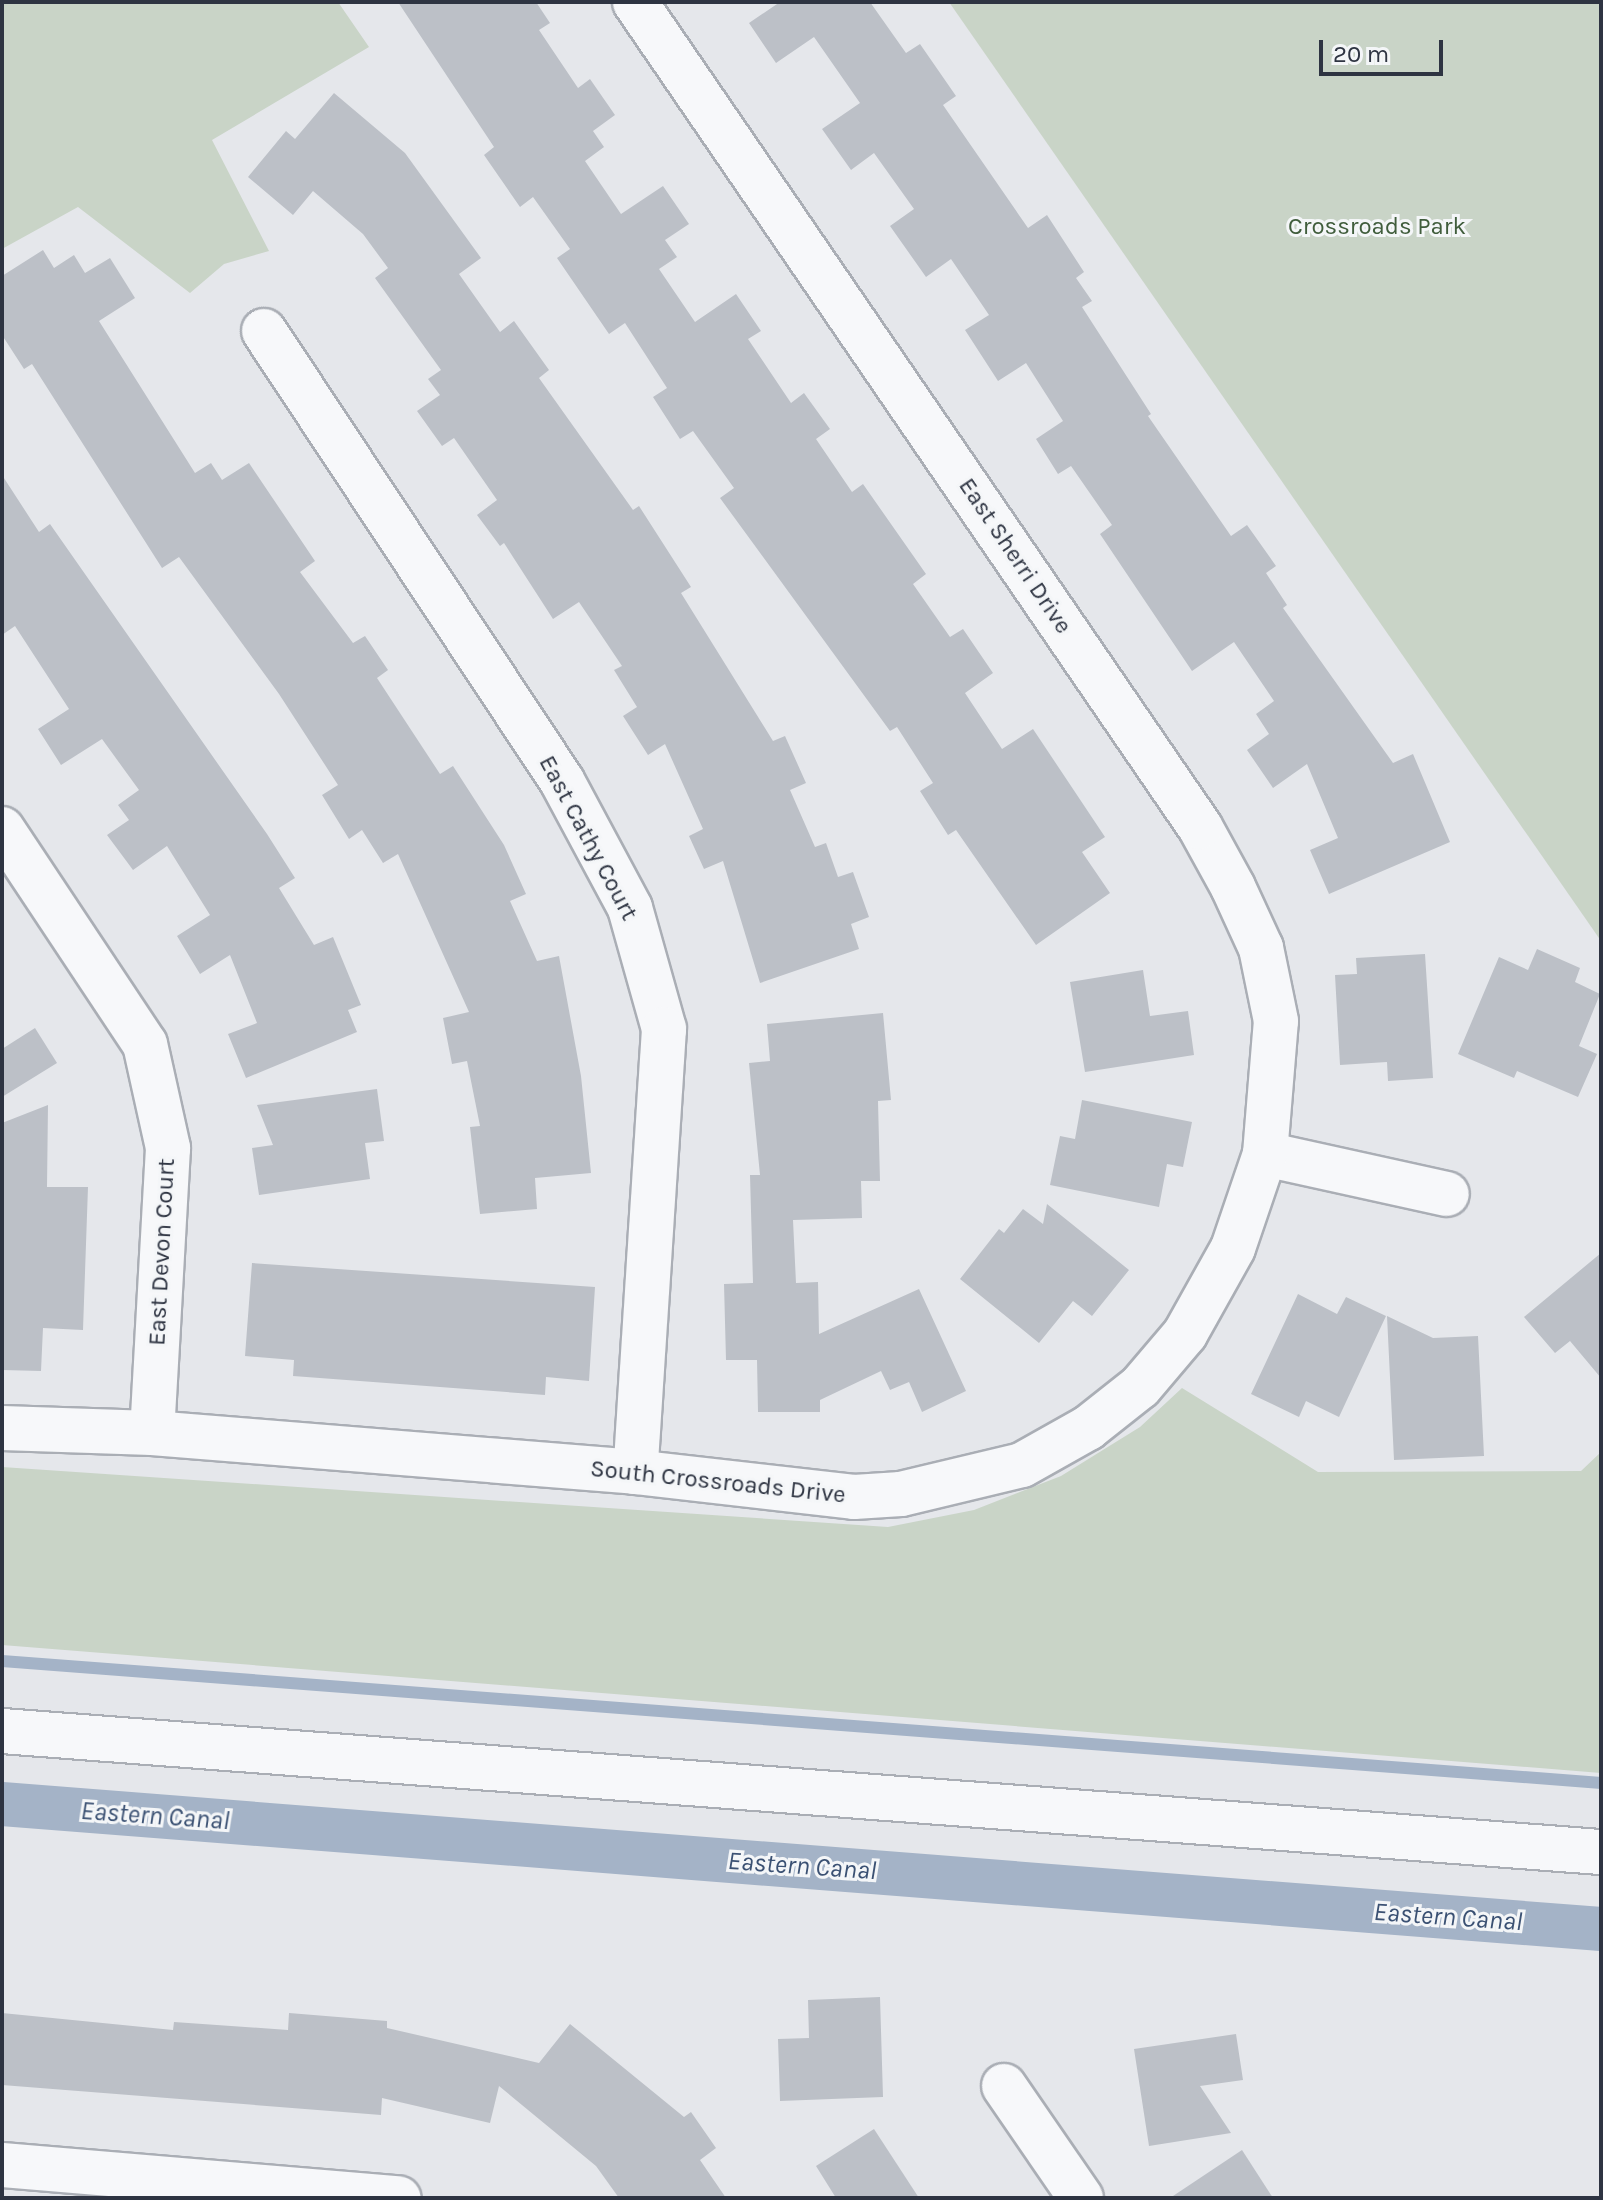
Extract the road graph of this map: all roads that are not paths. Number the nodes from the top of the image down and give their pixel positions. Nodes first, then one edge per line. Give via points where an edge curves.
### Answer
1 (635, 2) edge
2 (264, 331) dead end
3 (2, 829) edge
4 (1265, 1154) junction
5 (1447, 1194) dead end
6 (2, 1428) edge
7 (152, 1433) junction
8 (635, 1472) junction
9 (2, 1731) edge
10 (1601, 1852) edge
11 (1004, 2086) dead end
12 (2, 2165) edge
13 (399, 2198) edge
14 (1081, 2198) edge

1 - 4 street, East Sherri Drive via 1200,827 1233,887 1261,948 1276,1021
2 - 8 street, East Cathy Court via 562,781 630,908 664,1029
3 - 7 street, East Devon Court via 145,1044 168,1148
4 - 5 street
4 - 8 street, South Crossroads Drive via 1233,1248 1185,1334 1140,1387 1088,1428 1022,1465 958,1484 854,1497
6 - 7 street, South Crossroads Drive
7 - 8 street, South Crossroads Drive
9 - 10 street
11 - 14 street
12 - 13 street

